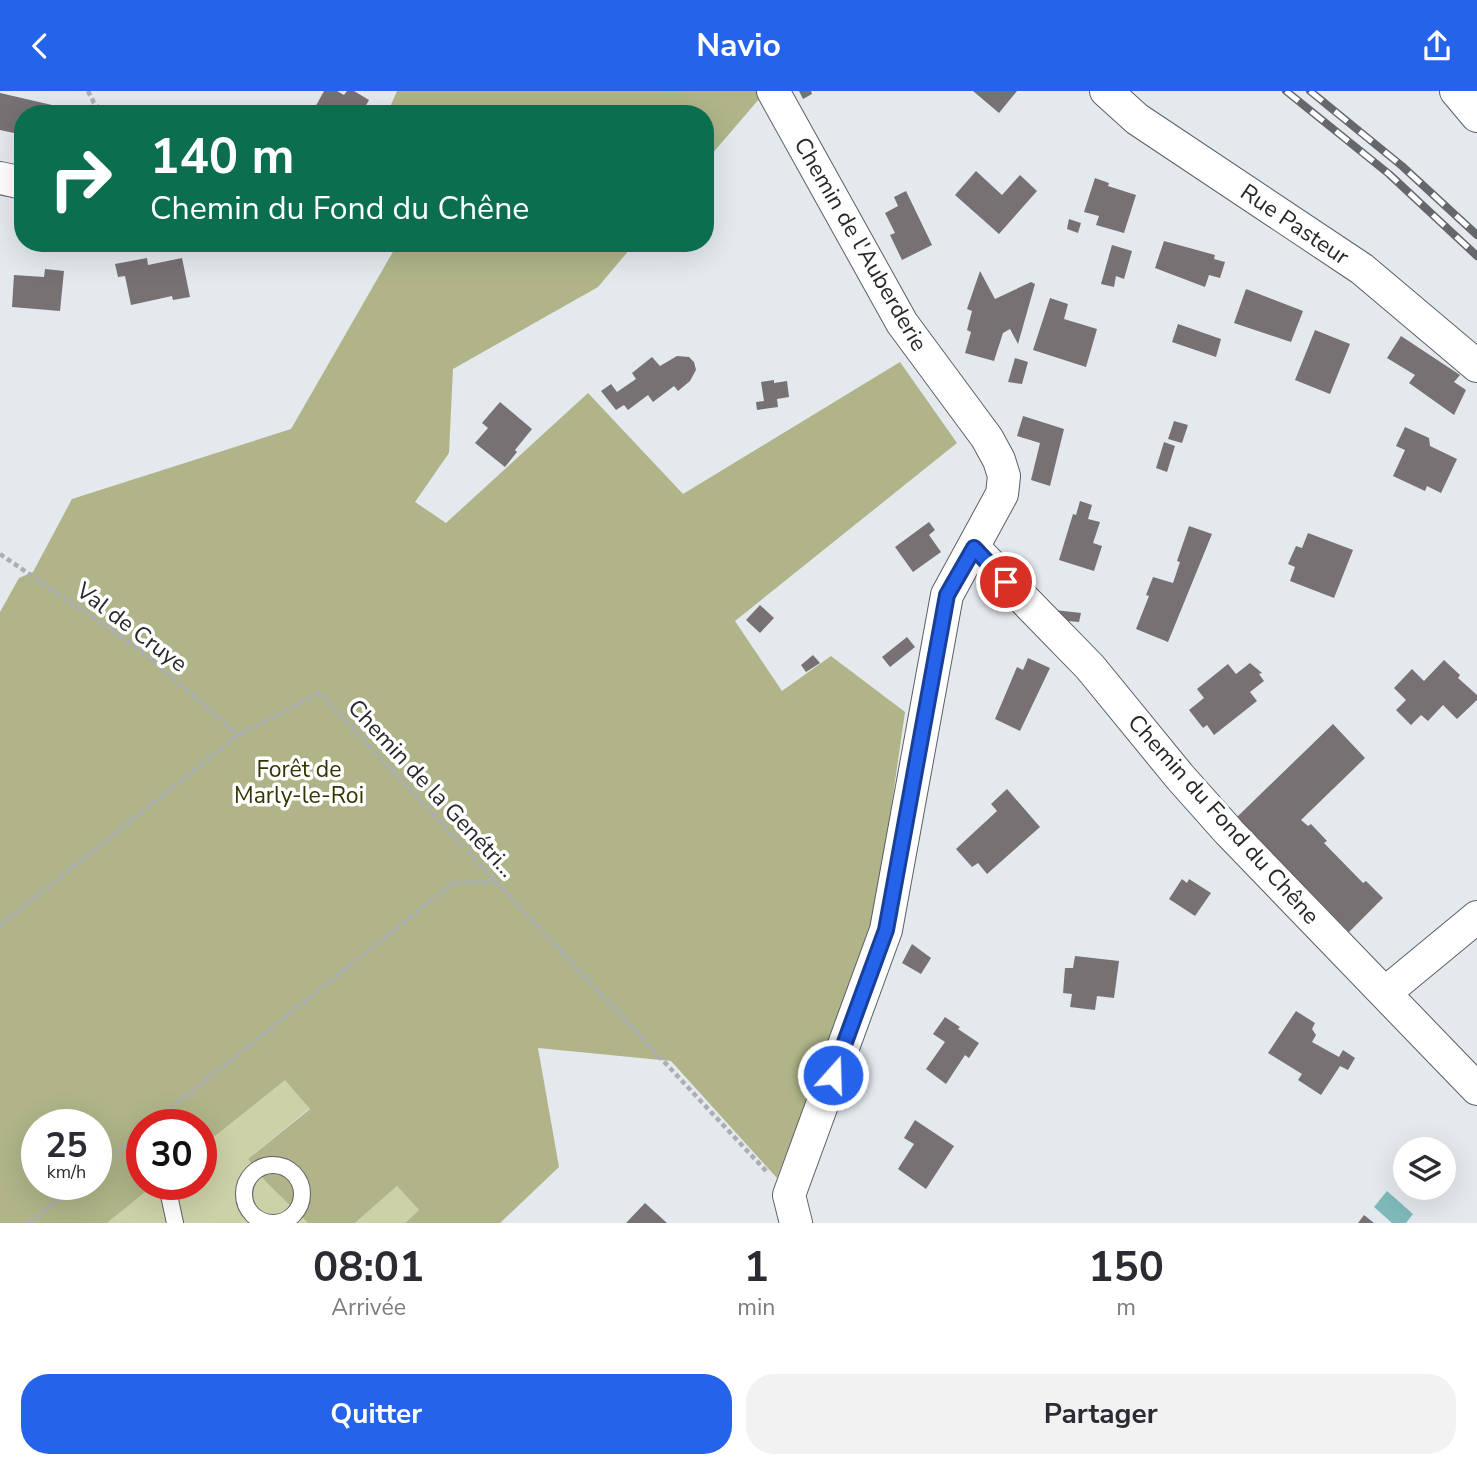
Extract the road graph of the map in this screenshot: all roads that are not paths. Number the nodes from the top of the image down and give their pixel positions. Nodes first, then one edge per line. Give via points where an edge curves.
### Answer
1 (773, 91) edge
2 (1106, 91) edge
3 (1456, 91) edge
4 (1477, 116) edge
5 (1477, 366) edge
6 (978, 541) junction
7 (1477, 917) edge
8 (1385, 993) junction
9 (1477, 1089) edge
10 (170, 1200) edge
11 (792, 1209) edge
12 (175, 1223) edge

1 - 6 street, Chemin de l'Auberderie via 902,323 999,460 1004,476 1002,494
2 - 5 street, Rue Pasteur via 1138,119 1362,269
3 - 4 street
6 - 8 street, Chemin du Fond du Chêne via 1229,832
6 - 11 street, Chemin de l'Auberderie via 947,595 886,930
7 - 8 street
8 - 9 street, Chemin du Fond du Chêne
10 - 12 lane

